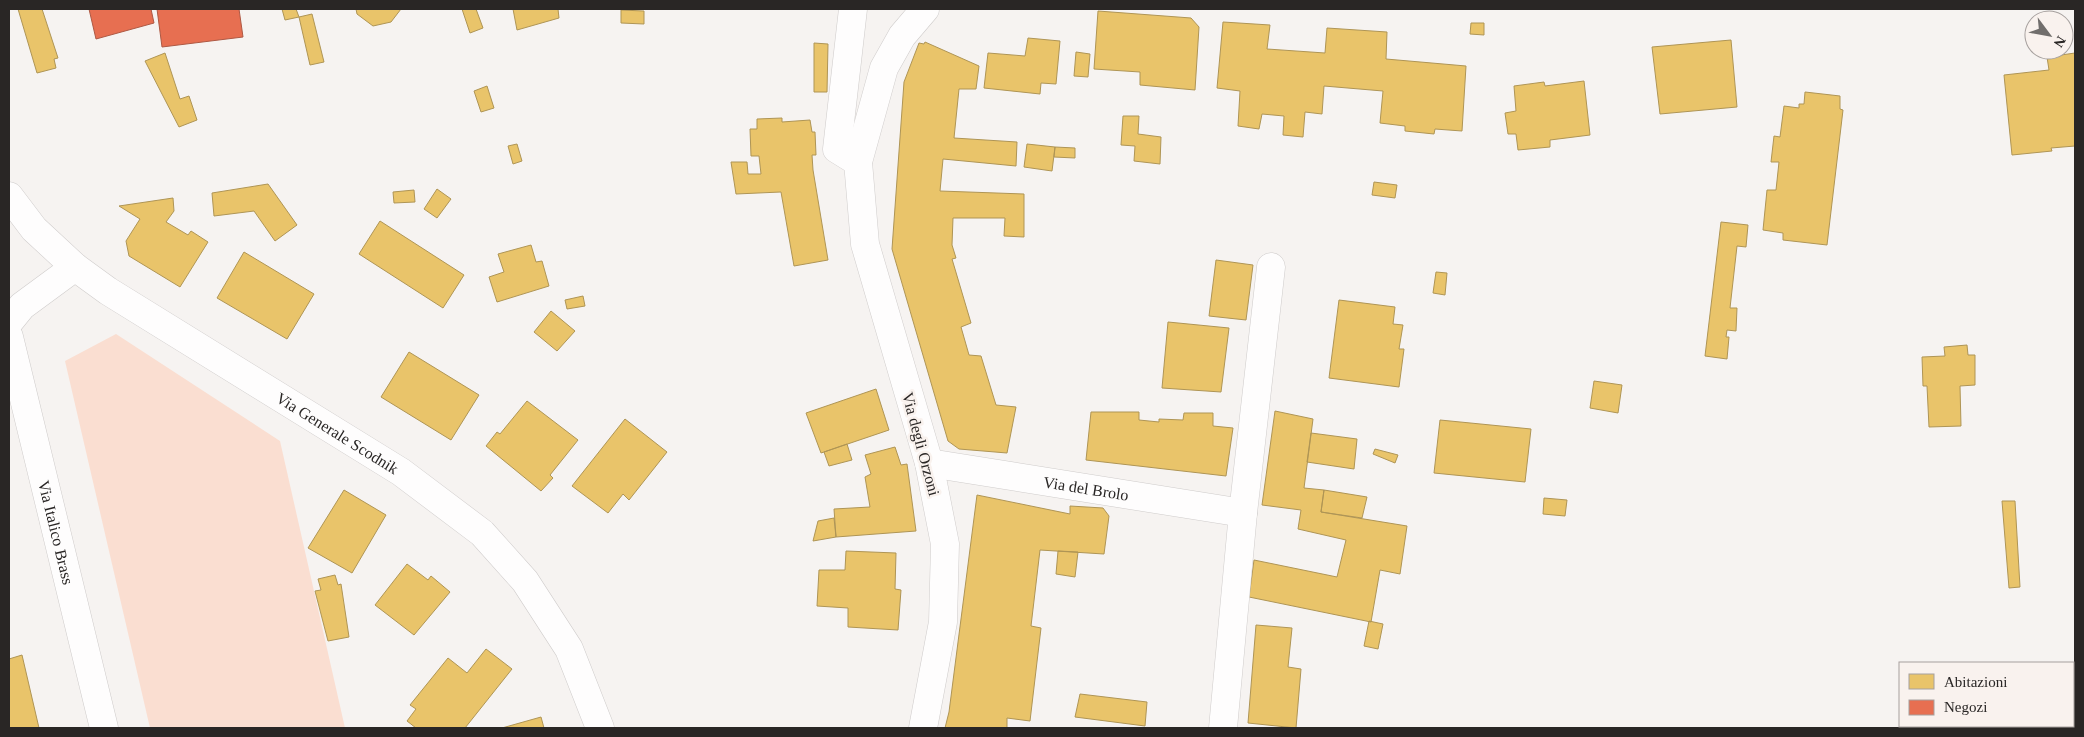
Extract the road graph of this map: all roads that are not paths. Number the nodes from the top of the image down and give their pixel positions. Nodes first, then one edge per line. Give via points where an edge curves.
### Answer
1 (853, 9) edge
2 (925, 9) edge
3 (858, 162) junction
4 (9, 196) edge
5 (1271, 266) dead end
6 (75, 267) junction
7 (9, 322) edge
8 (9, 338) edge
9 (19, 423) edge
10 (929, 463) junction
11 (1243, 513) junction
12 (104, 728) edge
13 (600, 728) edge
14 (923, 728) edge
15 (1223, 728) edge

1 - 3 street via 837,149
2 - 3 street, Via degli Orzoni via 902,36 884,68
3 - 10 street, Via degli Orzoni via 864,244
4 - 6 street, Via Generale Scodnik via 34,229
5 - 11 street
6 - 7 street via 22,306
6 - 13 street, Via Generale Scodnik via 108,291 401,472 482,532 525,581 570,649
8 - 9 street, Via Italico Brass
9 - 12 street, Via Italico Brass
10 - 11 street, Via del Brolo
10 - 14 street, Via degli Orzoni via 945,544 943,622
11 - 15 street

